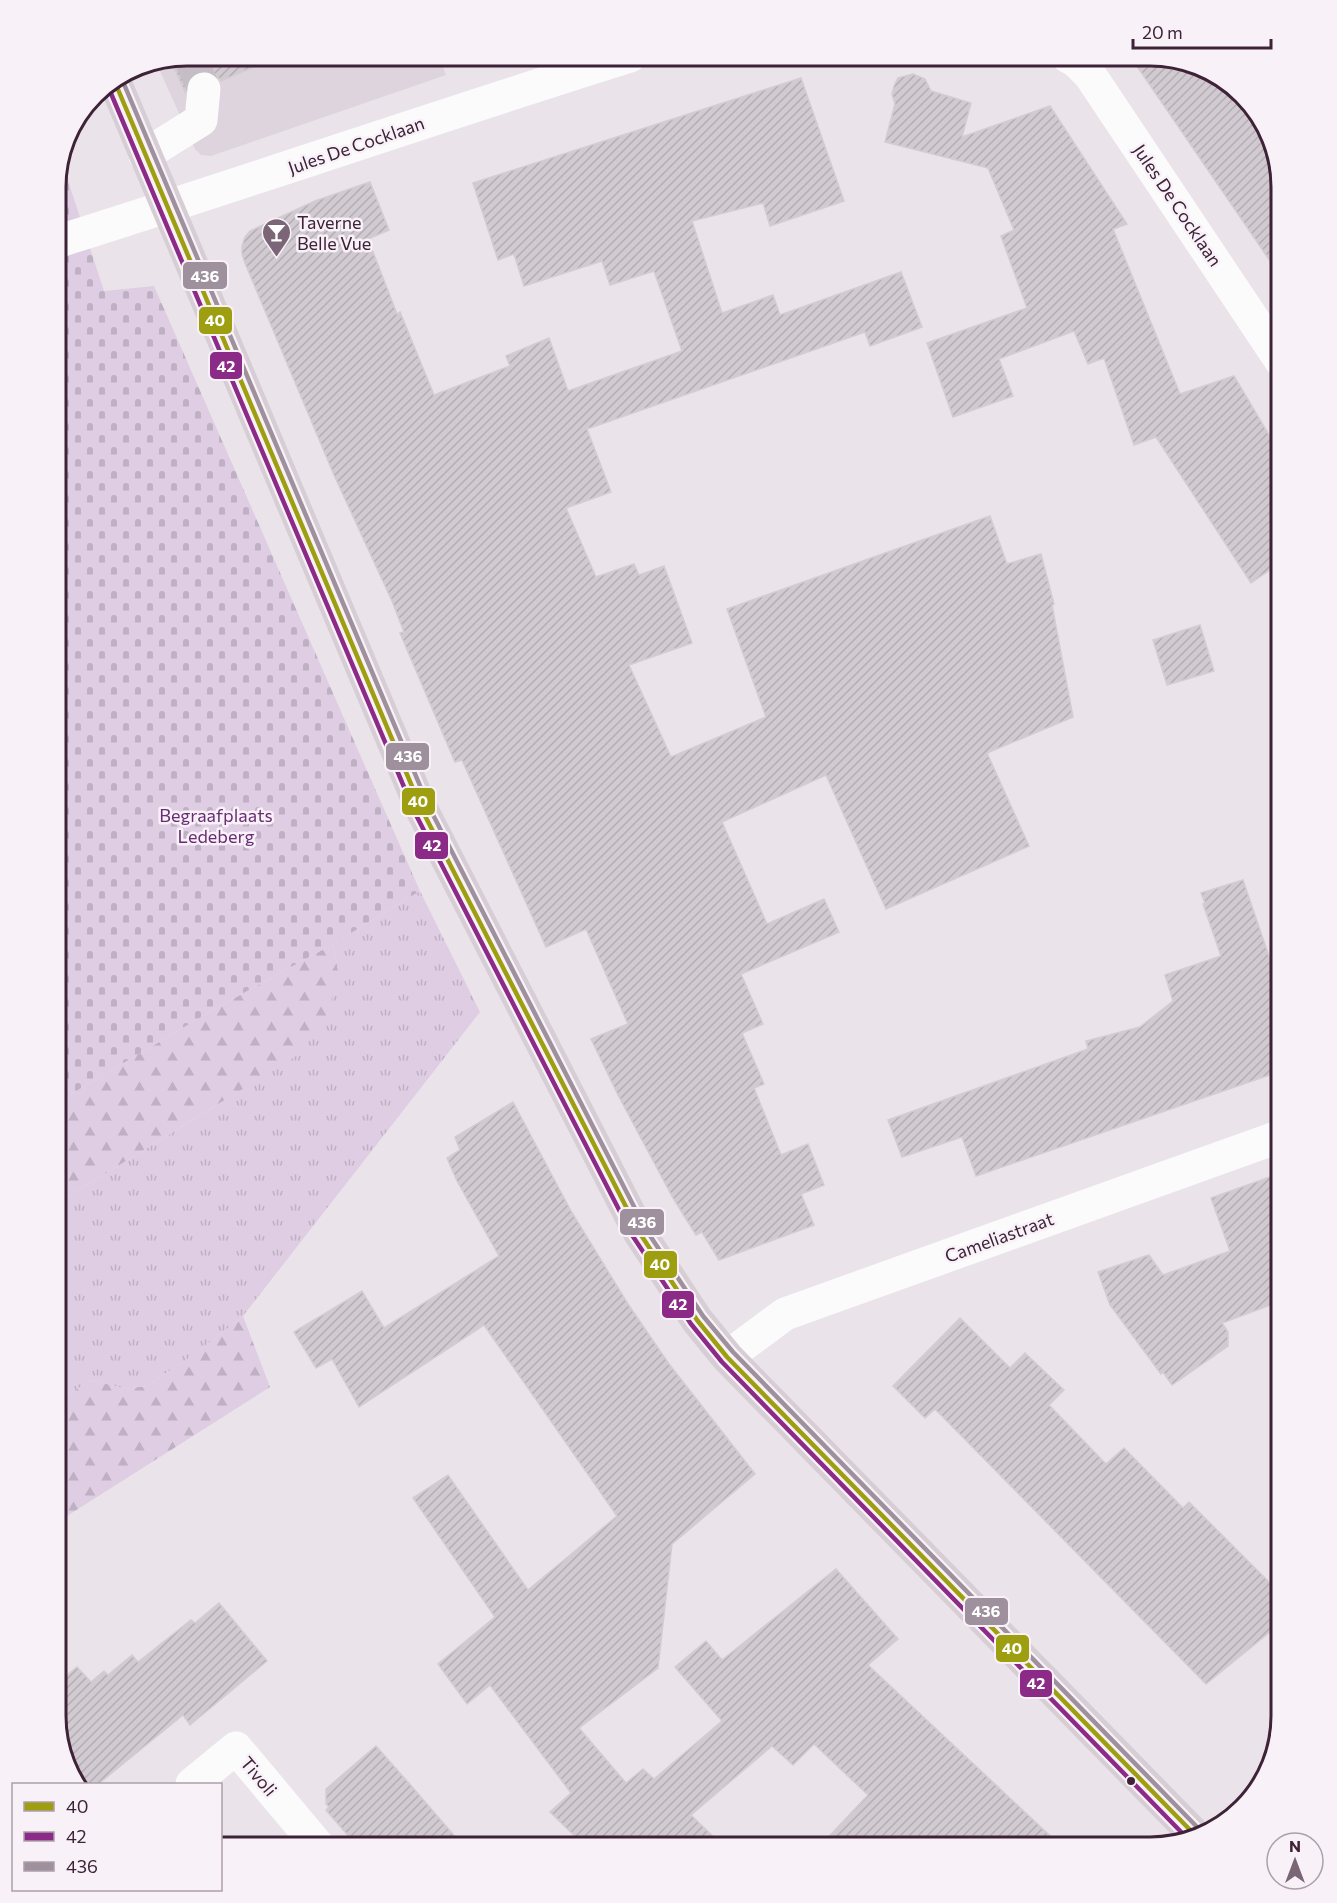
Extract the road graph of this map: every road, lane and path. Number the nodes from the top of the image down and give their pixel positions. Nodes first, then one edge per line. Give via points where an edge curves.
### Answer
1 (561, 66) edge
2 (1079, 66) edge
3 (540, 69) edge
4 (117, 88) edge
5 (204, 89) tunnel mouth
6 (145, 155) junction
7 (167, 207) junction
8 (66, 239) edge
9 (1271, 346) edge
10 (1271, 1140) edge
11 (727, 1357) junction
12 (194, 1783) edge
13 (1190, 1830) edge
14 (311, 1837) edge

1 - 3 street, Jules De Cocklaan
2 - 9 street, Jules De Cocklaan via 1090,75
3 - 7 street, Jules De Cocklaan
4 - 6 main road
5 - 6 street via 201,120
6 - 7 main road
7 - 8 street, Jules De Cocklaan
7 - 11 main road via 422,810 639,1232 697,1320
10 - 11 street, Cameliastraat via 785,1314
11 - 13 main road
12 - 14 street, Tivoli via 236,1749

